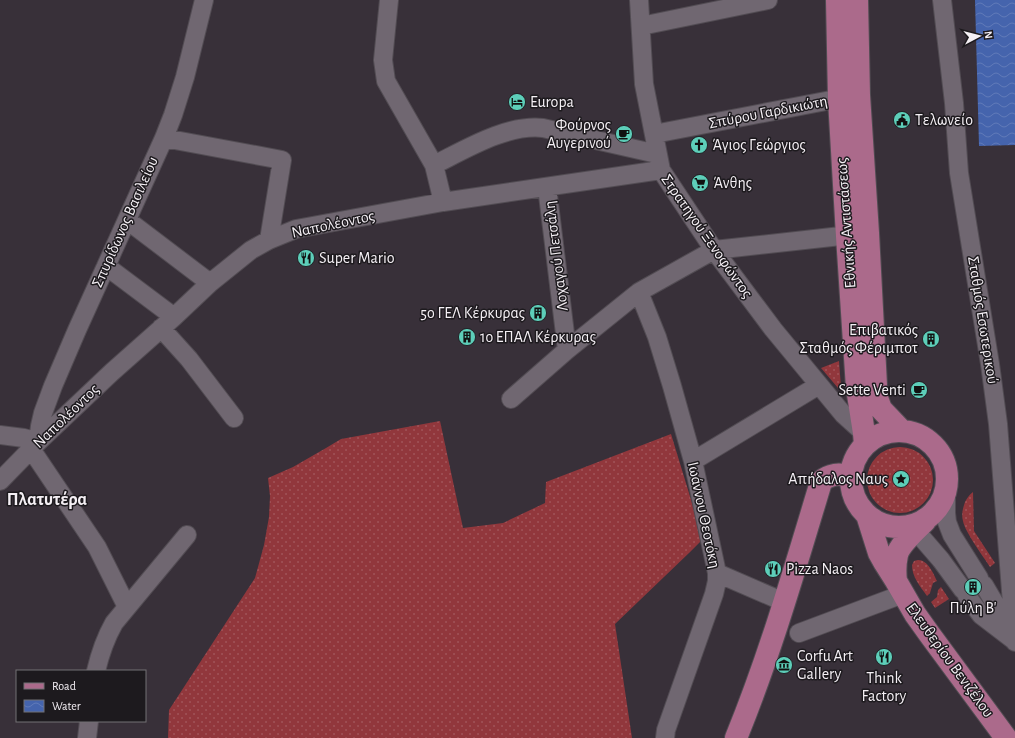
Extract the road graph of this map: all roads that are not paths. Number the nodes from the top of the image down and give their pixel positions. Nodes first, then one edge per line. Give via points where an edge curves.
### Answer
1 (204, 0) edge
2 (389, 0) edge
3 (639, 0) edge
4 (768, 0) edge
5 (837, 0) edge
6 (857, 0) edge
7 (942, 0) edge
8 (641, 26) junction
9 (849, 97) junction
10 (654, 134) junction
11 (164, 138) junction
12 (659, 162) junction
13 (434, 166) junction
14 (547, 187) junction
15 (443, 202) junction
16 (127, 220) junction
17 (868, 233) junction
18 (847, 236) junction
19 (269, 240) junction
20 (714, 250) junction
21 (106, 266) junction
22 (210, 283) junction
23 (639, 292) junction
24 (168, 322) junction
25 (567, 350) junction
26 (819, 385) junction
27 (510, 399) dead end
28 (234, 418) dead end
29 (902, 431) junction
30 (0, 435) edge
31 (865, 439) junction
32 (35, 445) junction
33 (693, 461) junction
34 (0, 481) edge
35 (851, 481) junction
36 (946, 492) junction
37 (867, 515) junction
38 (921, 525) junction
39 (187, 535) dead end
40 (717, 573) junction
41 (900, 587) junction
42 (784, 602) junction
43 (127, 607) junction
44 (799, 633) dead end
45 (1015, 641) edge
46 (96, 670) edge
47 (89, 722) edge
48 (87, 738) edge
49 (665, 738) edge
50 (736, 738) edge
51 (1006, 738) edge

1 - 11 street, Σπυρίδωνος Βασιλείου via 185,77
2 - 13 street via 383,60 386,81
3 - 8 street, Στρατηγού Ξενοφώντος
4 - 8 street
5 - 9 main road, Εθνικής Αντιστάσεως
6 - 9 main road, Εθνικής Αντιστάσεως
7 - 45 street, Σταθμός Εσωτερικού via 960,173 998,424
8 - 10 street, Στρατηγού Ξενοφώντος via 644,84
9 - 10 street, Σπύρου Γαρδικιώτη
9 - 17 main road, Εθνικής Αντιστάσεως
9 - 18 main road, Εθνικής Αντιστάσεως
10 - 12 street, Στρατηγού Ξενοφώντος
11 - 16 street, Σπυρίδωνος Βασιλείου
11 - 19 street via 282,160
12 - 13 street via 611,143 533,127 518,129 478,143
12 - 14 street, Ναπολέοντος
12 - 20 street, Στρατηγού Ξενοφώντος
13 - 15 street
14 - 15 street, Ναπολέοντος
14 - 25 street, Λοχαγού Πετσάλη
15 - 19 street, Ναπολέοντος via 296,229
16 - 21 street, Σπυρίδωνος Βασιλείου
16 - 22 street
17 - 18 street
17 - 29 main road, Εθνικής Αντιστάσεως via 877,398 881,409
18 - 20 street
18 - 31 main road, Εθνικής Αντιστάσεως via 857,388
19 - 22 street, Ναπολέοντος via 251,250
20 - 23 street
20 - 26 street, Στρατηγού Ξενοφώντος
21 - 24 street
21 - 32 street, Σπυρίδωνος Βασιλείου via 49,396
22 - 24 street, Ναπολέοντος
23 - 25 street
23 - 33 street, Ιωάννου Θεοτόκη via 667,367
24 - 28 street via 189,359
24 - 32 street, Ναπολέοντος
25 - 27 street
26 - 31 street, Στρατηγού Ξενοφώντος
26 - 33 street
29 - 31 main road
29 - 36 main road via 926,439 941,455 948,476
30 - 32 street via 24,438
31 - 35 main road via 854,462
32 - 34 street, Ναπολέοντος
32 - 43 street via 97,547
33 - 40 street, Ιωάννου Θεοτόκη
35 - 37 main road via 858,504
35 - 42 main road via 844,475 837,474 821,482
36 - 38 main road via 937,510
36 - 45 street via 947,522 952,535
37 - 38 main road via 884,525 899,528
37 - 41 main road, Ελευθερίου Βενιζέλου via 879,553
38 - 41 main road via 897,554 895,570
38 - 45 street via 941,560 981,615
39 - 43 street
40 - 42 street
40 - 49 street, Ιωάννου Θεοτόκη via 712,601
41 - 44 street
41 - 51 main road, Ελευθερίου Βενιζέλου via 930,635
42 - 50 main road
43 - 46 street via 108,634
47 - 48 street

